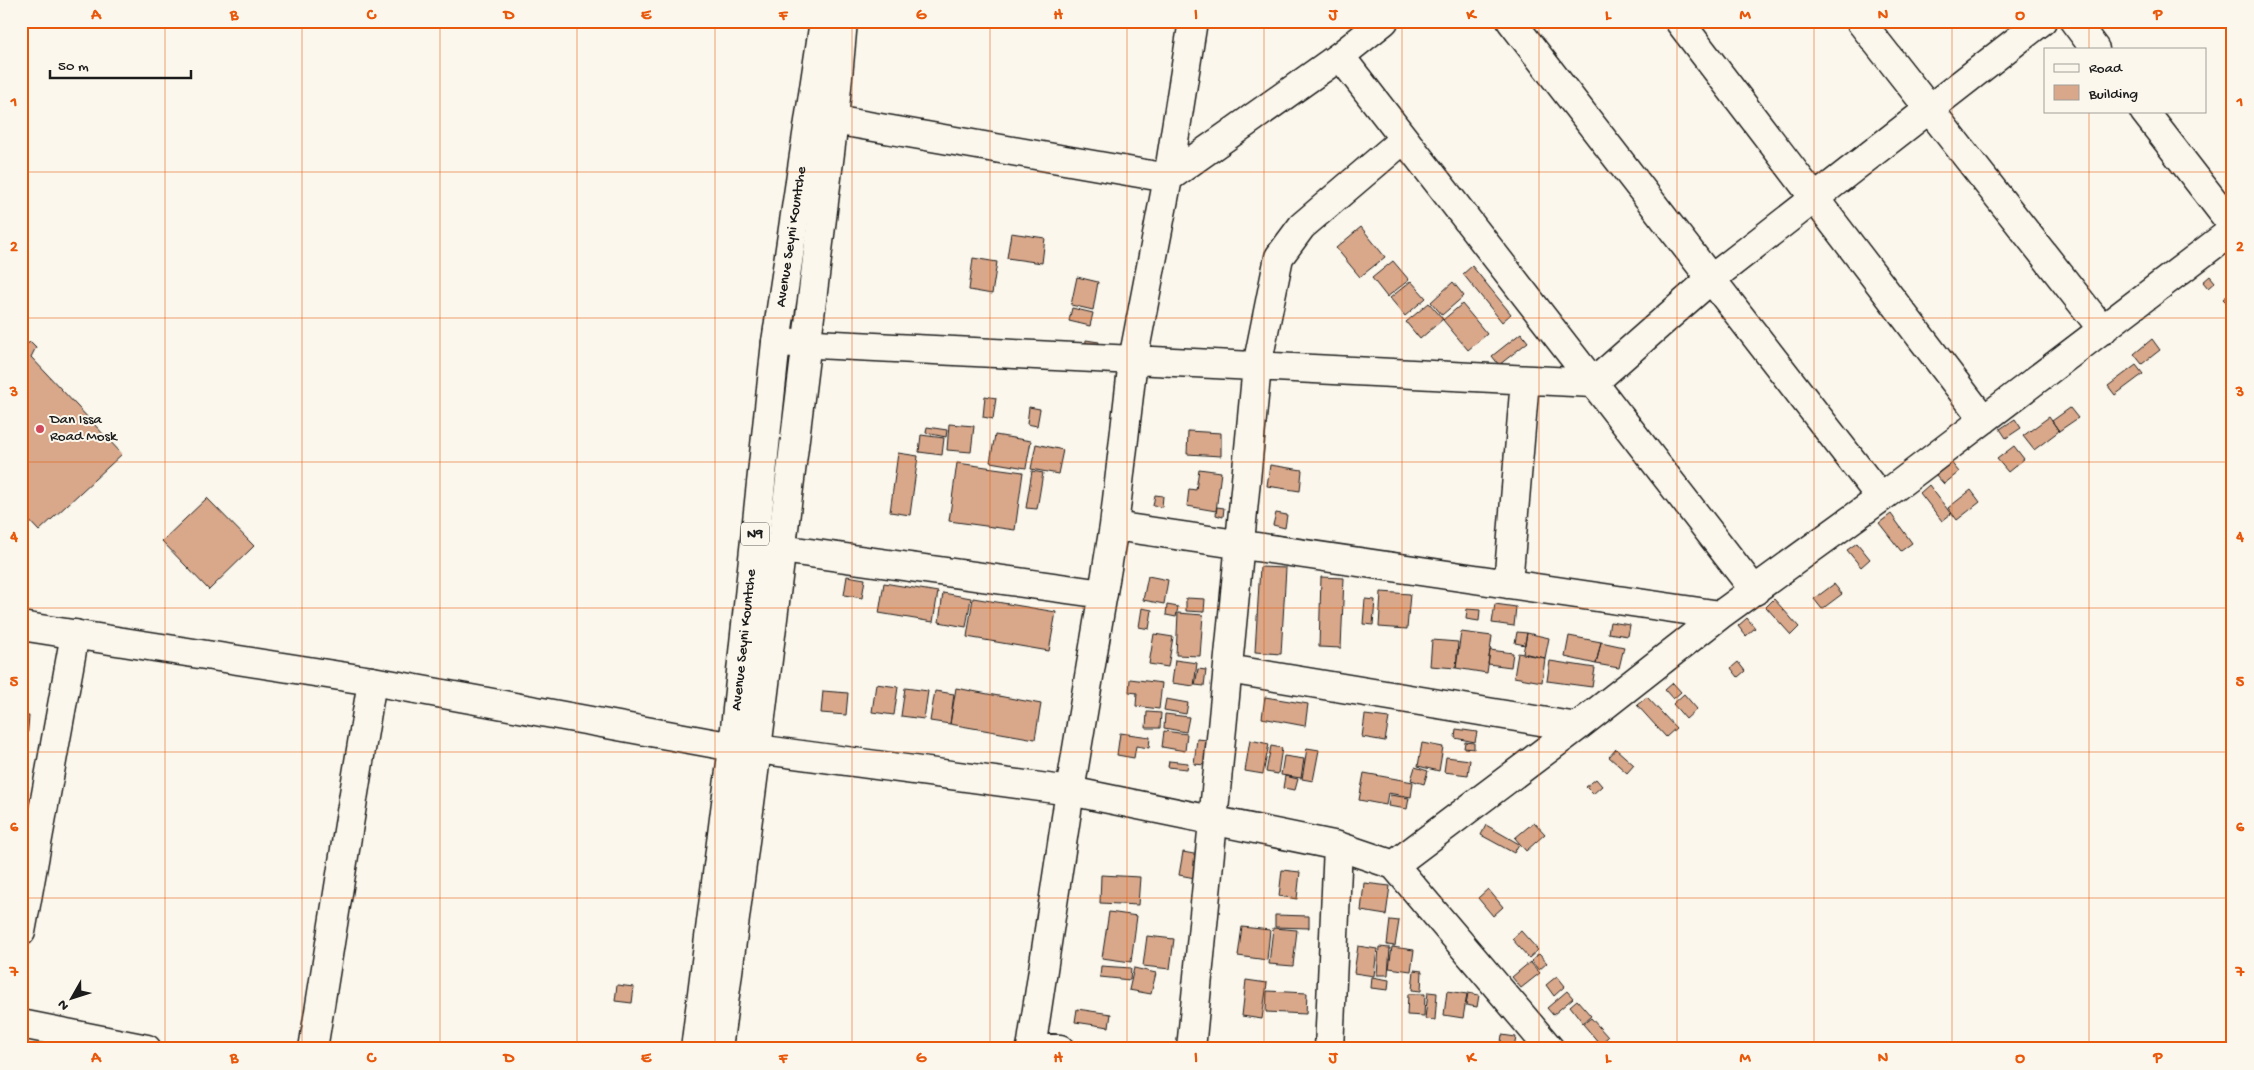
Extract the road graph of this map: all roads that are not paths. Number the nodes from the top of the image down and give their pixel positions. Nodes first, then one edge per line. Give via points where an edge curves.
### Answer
1 (824, 21) edge
2 (843, 21) edge
3 (1193, 21) edge
4 (1384, 21) edge
5 (1511, 21) edge
6 (1679, 21) edge
7 (1860, 21) edge
8 (2042, 21) edge
9 (2074, 21) edge
10 (2094, 48) edge
11 (1340, 56) junction
12 (1928, 109) junction
13 (2145, 112) edge
14 (834, 120) junction
15 (1404, 139) junction
16 (1168, 178) junction
17 (1813, 199) junction
18 (2233, 226) edge
19 (2233, 230) edge
20 (1711, 279) junction
21 (2103, 330) junction
22 (776, 342) junction
23 (806, 344) junction
24 (1133, 360) junction
25 (1257, 366) junction
26 (1525, 380) junction
27 (1593, 383) junction
28 (1984, 420) junction
29 (1881, 498) junction
30 (1114, 526) junction
31 (1240, 545) junction
32 (781, 549) junction
33 (1508, 584) junction
34 (1755, 591) junction
35 (1103, 594) junction
36 (1720, 615) junction
37 (21, 626) edge
38 (75, 634) junction
39 (1228, 669) junction
40 (372, 681) junction
41 (1577, 727) junction
42 (745, 748) junction
43 (1070, 791) junction
44 (1213, 820) junction
45 (30, 832) edge
46 (1338, 846) junction
47 (1394, 865) junction
48 (21, 932) edge
49 (21, 1024) edge
50 (1031, 1048) edge
51 (147, 1049) edge
52 (313, 1049) edge
53 (695, 1049) edge
54 (718, 1049) edge
55 (1060, 1049) edge
56 (1191, 1049) edge
57 (1329, 1049) edge
58 (1550, 1049) edge

1 - 22 main road, Avenue Seyni Kountche / N9
2 - 14 main road, Avenue Seyni Kountche / N9
3 - 16 main road
4 - 11 main road
5 - 20 main road
6 - 17 main road
7 - 12 main road
8 - 12 main road
9 - 10 main road
11 - 15 main road
11 - 16 main road
12 - 17 main road
12 - 21 main road
13 - 18 main road
14 - 16 main road
14 - 23 main road, Avenue Seyni Kountche / N9
15 - 25 main road via 1302,226 1279,256
15 - 27 main road
16 - 24 main road
17 - 20 main road
17 - 28 main road
19 - 21 main road
20 - 27 main road
20 - 29 main road
21 - 28 main road
22 - 23 main road
22 - 42 main road, Avenue Seyni Kountche / N9
23 - 24 main road
23 - 32 main road, Avenue Seyni Kountche / N9
24 - 25 main road
24 - 30 main road
25 - 26 main road
25 - 31 main road
26 - 27 main road
26 - 33 main road
27 - 34 main road
28 - 29 main road
29 - 34 main road
30 - 31 main road
30 - 35 main road
31 - 33 main road
31 - 39 main road
32 - 35 main road
32 - 42 main road, Avenue Seyni Kountche / N9
33 - 36 main road
34 - 36 main road
35 - 43 main road
36 - 41 main road
37 - 38 main road
38 - 40 main road
38 - 45 main road
39 - 41 main road
39 - 44 main road
40 - 42 main road
40 - 52 main road
41 - 47 main road
42 - 43 main road
42 - 53 main road, Avenue Seyni Kountche / N9
42 - 54 main road, Avenue Seyni Kountche / N9
43 - 44 main road
43 - 50 main road
44 - 46 main road
44 - 56 main road
45 - 48 main road
46 - 47 main road
46 - 57 main road
47 - 58 main road
49 - 51 main road
50 - 55 main road

